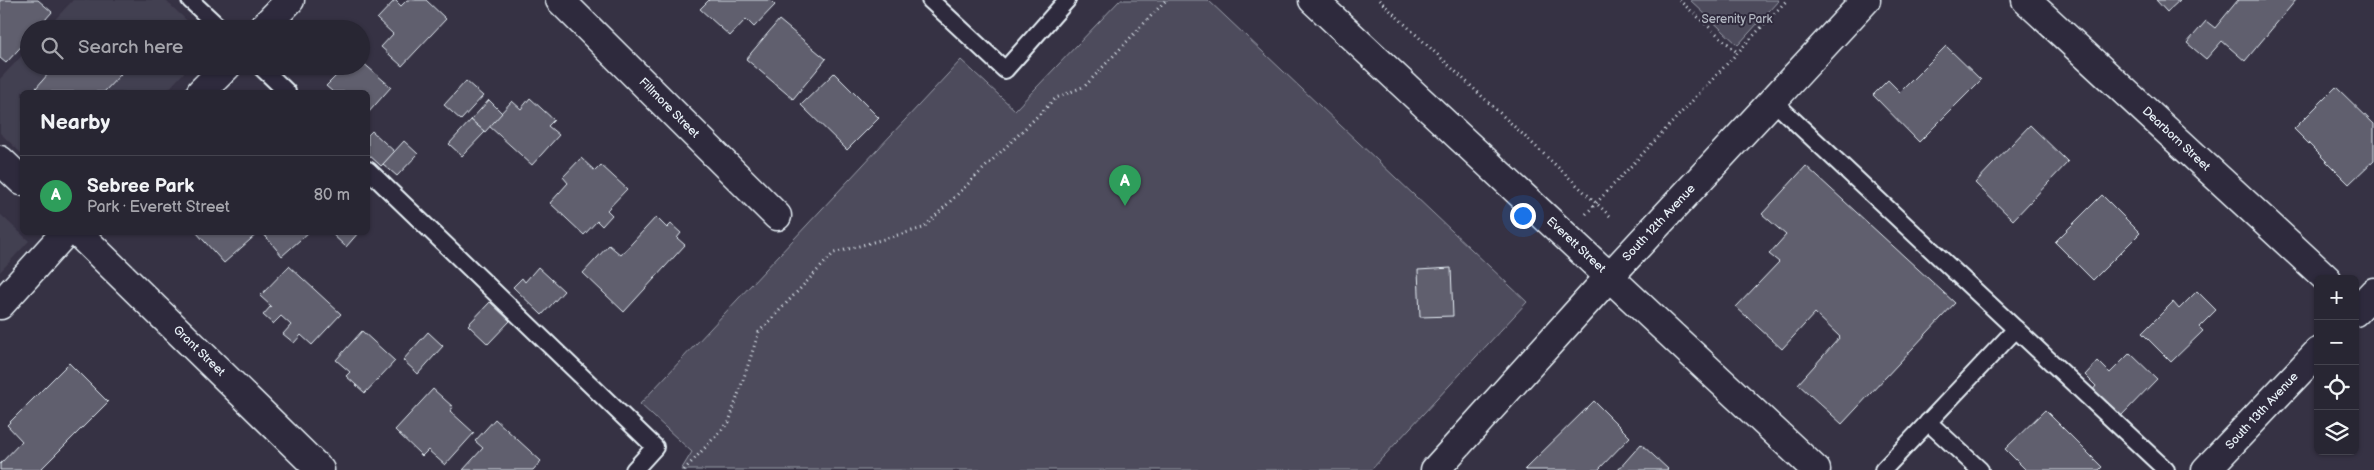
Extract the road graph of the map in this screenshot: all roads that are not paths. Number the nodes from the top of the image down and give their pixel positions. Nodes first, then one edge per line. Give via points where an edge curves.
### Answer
1 (190, 0) edge
2 (290, 0) edge
3 (560, 0) edge
4 (930, 0) edge
5 (1067, 0) edge
6 (1313, 0) edge
7 (1866, 0) edge
8 (2026, 0) edge
9 (211, 20) edge
10 (271, 20) edge
11 (217, 75) edge
12 (270, 75) edge
13 (203, 90) edge
14 (286, 90) edge
15 (1772, 101) junction
16 (0, 160) edge
17 (370, 172) edge
18 (20, 179) edge
19 (777, 216) dead end
20 (63, 235) edge
21 (80, 235) edge
22 (2322, 275) edge
23 (1609, 277) junction
24 (0, 305) edge
25 (2016, 329) junction
26 (2314, 356) edge
27 (1928, 422) junction
28 (320, 470) edge
29 (634, 470) edge
30 (1434, 470) edge
31 (1816, 470) edge
32 (1883, 470) edge
33 (1980, 470) edge
34 (2166, 470) edge
35 (2206, 470) edge

1 - 9 lane
2 - 10 street
3 - 19 street, Fillmore Street
4 - 5 lane via 1005,70
6 - 23 street, Everett Street
7 - 15 street, South 12th Avenue
8 - 22 street, Dearborn Street
11 - 13 street
12 - 14 lane
15 - 23 street, South 12th Avenue
15 - 25 lane
16 - 18 street
17 - 29 lane via 656,447
20 - 24 street
21 - 28 street, Grant Street
23 - 30 street, South 12th Avenue
23 - 31 street, Everett Street
25 - 27 lane
25 - 34 lane
26 - 35 street, South 13th Avenue
27 - 32 lane
27 - 33 lane

